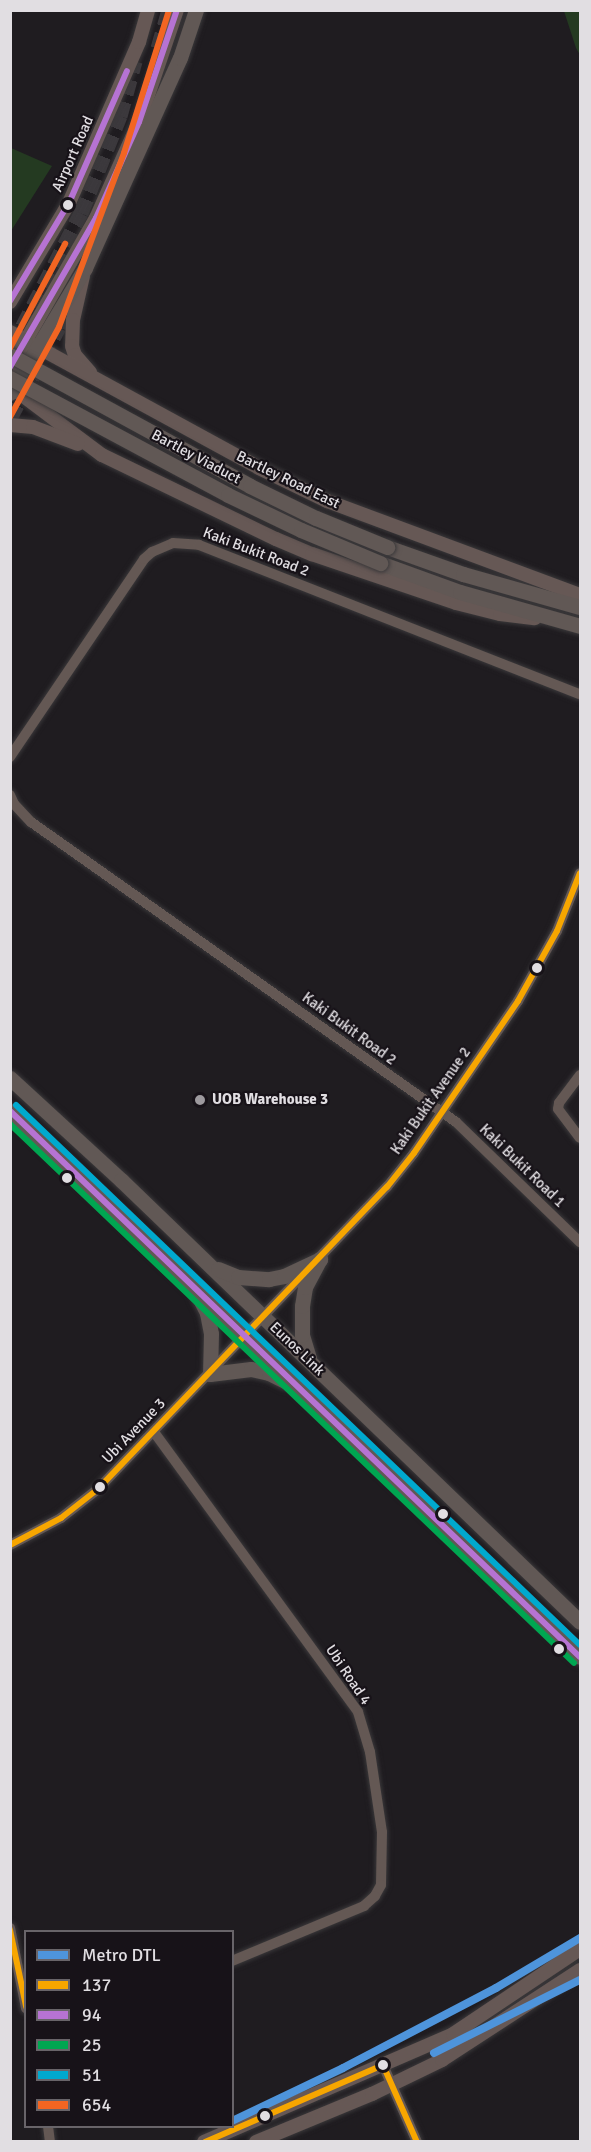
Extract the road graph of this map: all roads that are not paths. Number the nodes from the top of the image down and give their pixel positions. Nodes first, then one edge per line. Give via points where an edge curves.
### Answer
1 (148, 10) edge
2 (177, 10) edge
3 (196, 10) edge
4 (44, 247) junction
5 (85, 268) junction
6 (10, 282) edge
7 (10, 302) edge
8 (10, 332) edge
9 (31, 344) junction
10 (10, 351) edge
11 (10, 356) edge
12 (10, 368) edge
13 (96, 379) junction
14 (11, 386) edge
15 (10, 425) edge
16 (102, 455) junction
17 (580, 595) edge
18 (580, 607) edge
19 (560, 622) junction
20 (580, 626) edge
21 (580, 694) edge
22 (10, 756) edge
23 (10, 795) edge
24 (580, 873) edge
25 (580, 1074) edge
26 (10, 1078) edge
27 (10, 1111) edge
28 (442, 1112) junction
29 (580, 1138) edge
30 (580, 1242) edge
31 (320, 1259) junction
32 (206, 1263) junction
33 (190, 1282) junction
34 (264, 1317) junction
35 (246, 1336) junction
36 (311, 1363) junction
37 (210, 1374) junction
38 (297, 1386) junction
39 (154, 1432) junction
40 (10, 1545) edge
41 (580, 1622) edge
42 (580, 1657) edge
43 (10, 1928) edge
44 (580, 1949) edge
45 (234, 1960) edge
46 (580, 1970) edge
47 (24, 1998) edge
48 (383, 2065) junction
49 (392, 2085) junction
50 (204, 2142) edge
51 (256, 2142) edge
52 (417, 2142) edge

1 - 4 main road, Airport Road via 139,42 105,122 69,203
2 - 9 main road via 139,122 96,218
3 - 5 highway via 180,58
4 - 6 main road
4 - 7 main road, Airport Road
5 - 9 highway
5 - 13 main road via 72,320 72,346
8 - 9 main road, Bartley Road East
9 - 10 highway
9 - 12 main road
9 - 13 main road, Bartley Road East
9 - 14 highway
11 - 18 highway, Bartley Viaduct, bridge via 316,518 463,574
13 - 17 main road, Bartley Road East via 327,501
14 - 16 main road
14 - 19 highway, Bartley Viaduct, bridge via 301,530 460,592
15 - 16 main road via 53,433
16 - 19 main road via 312,554 456,603
19 - 20 highway
21 - 22 street, Kaki Bukit Road 2 via 199,545 173,543 144,559
23 - 28 street, Kaki Bukit Road 2 via 31,822
24 - 28 street, Kaki Bukit Avenue 2 via 557,930 528,985
25 - 29 street via 558,1109
26 - 32 highway, Eunos Link
27 - 33 highway, Eunos Link
28 - 30 street, Kaki Bukit Road 1
28 - 31 street, Kaki Bukit Avenue 2 via 387,1187
31 - 32 highway via 284,1276 265,1279 238,1277
31 - 34 street, Kaki Bukit Avenue 2
31 - 36 highway via 305,1287 301,1318 304,1349
32 - 34 highway, Eunos Link
33 - 35 highway, Eunos Link
33 - 37 highway via 207,1313 212,1347
34 - 35 street, Ubi Avenue 3
34 - 36 highway, Eunos Link
35 - 37 street, Ubi Avenue 3
35 - 38 highway, Eunos Link
36 - 41 highway, Eunos Link
37 - 38 highway via 251,1369
37 - 39 street, Ubi Avenue 3
38 - 42 highway, Eunos Link
39 - 40 street, Ubi Avenue 3 via 76,1507
39 - 45 street, Ubi Road 4 via 357,1712 370,1752 382,1832 381,1885 375,1896 364,1906
43 - 47 street
44 - 48 main road via 453,2034
46 - 49 main road via 442,2060
48 - 49 street
48 - 50 main road
49 - 51 main road
49 - 52 street

